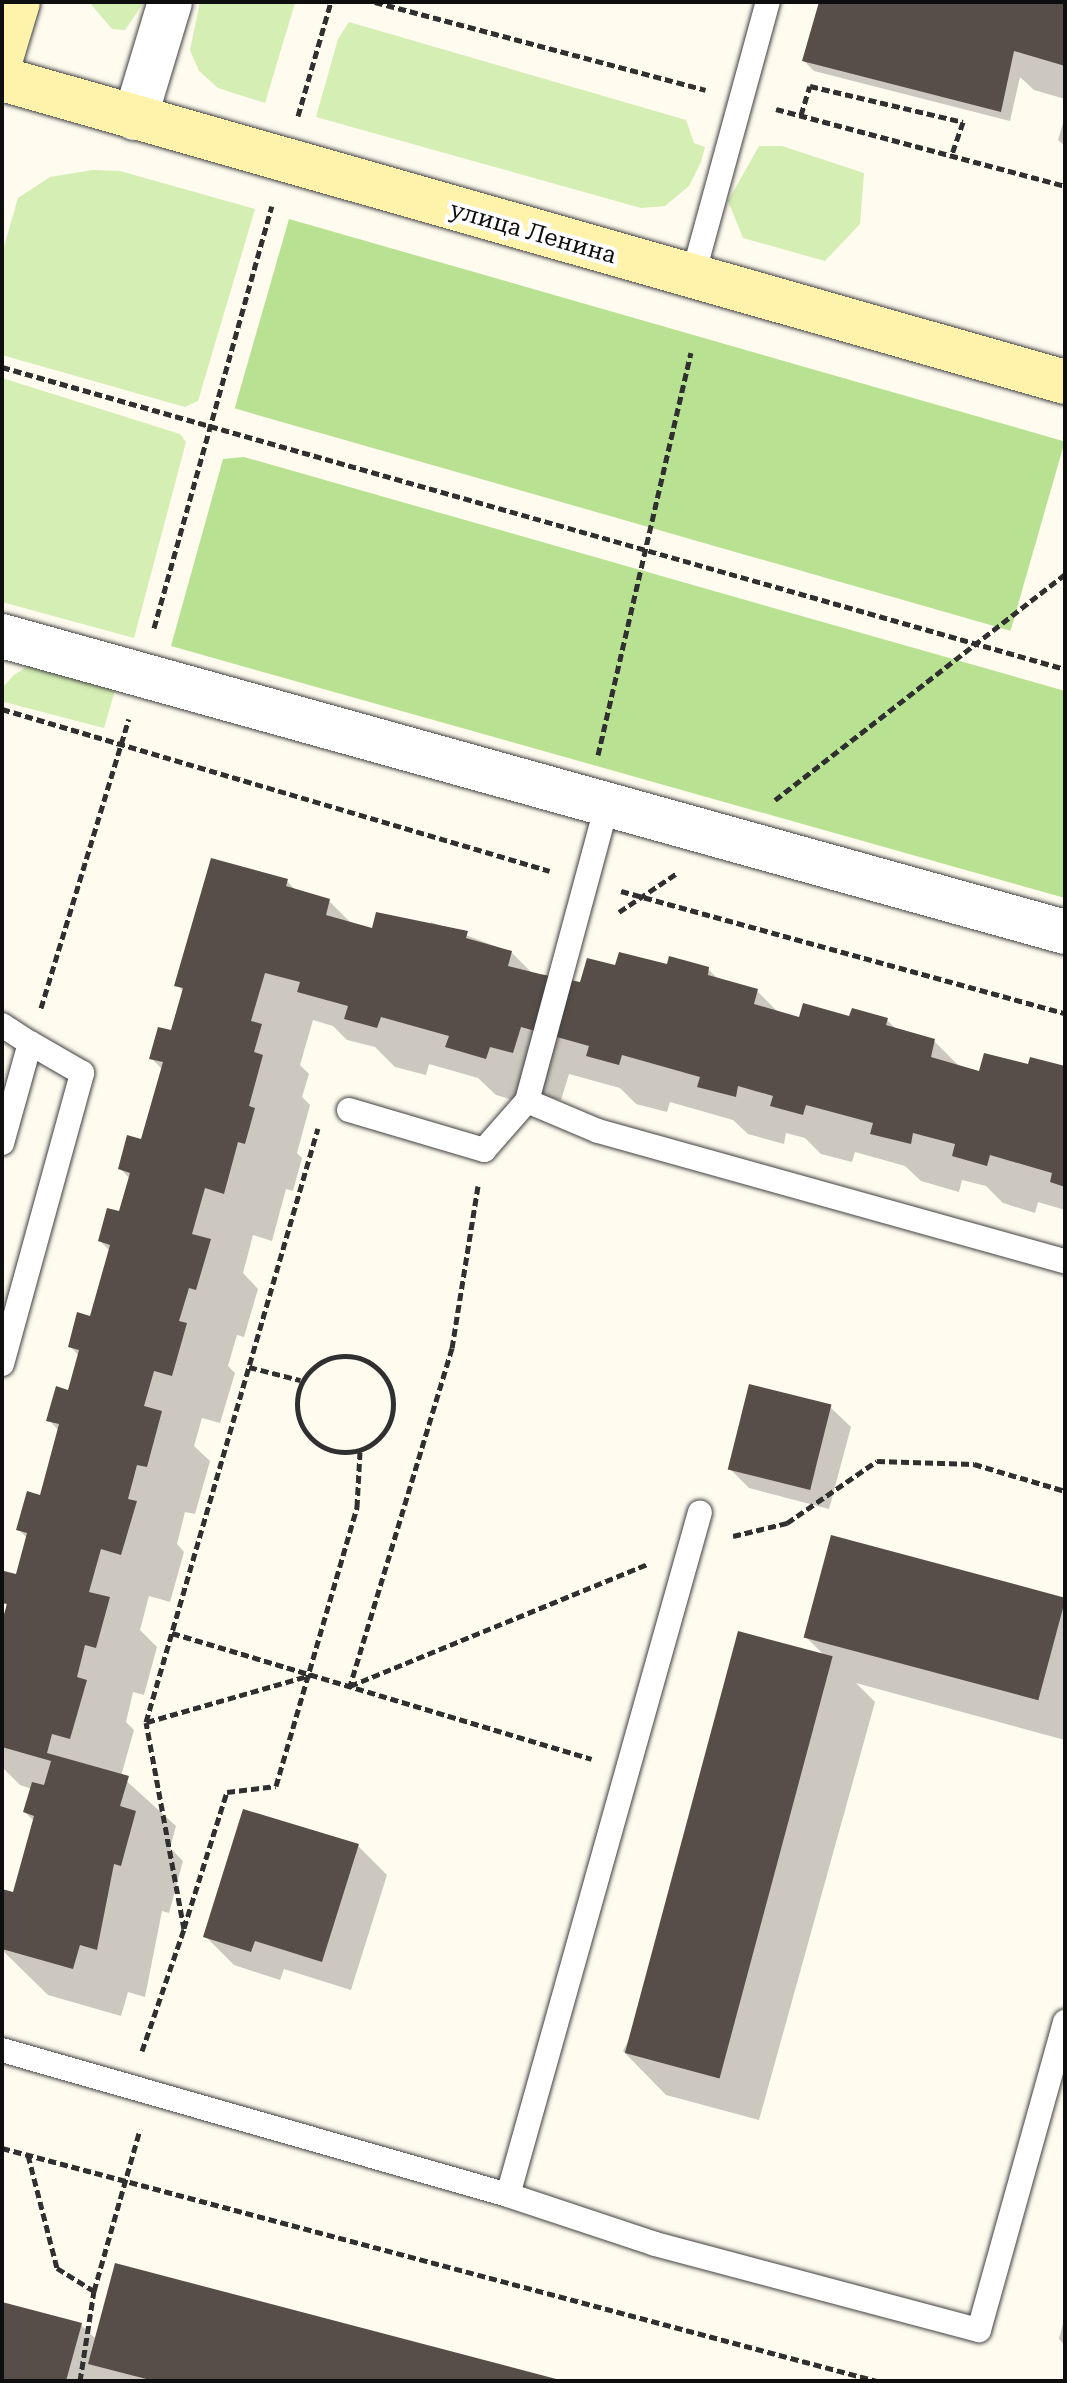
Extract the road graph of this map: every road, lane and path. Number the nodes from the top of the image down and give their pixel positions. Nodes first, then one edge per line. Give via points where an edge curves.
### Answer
1 (18, 2) edge
2 (170, 2) edge
3 (331, 2) edge
4 (768, 2) edge
5 (2, 55) edge
6 (2, 79) edge
7 (801, 115) dead end
8 (135, 118) junction
9 (951, 156) dead end
10 (284, 163) junction
11 (692, 279) junction
12 (691, 353) dead end
13 (2, 367) edge
14 (1065, 382) edge
15 (211, 426) junction
16 (647, 550) junction
17 (1065, 574) edge
18 (2, 636) edge
19 (974, 643) junction
20 (1065, 669) edge
21 (140, 674) junction
22 (2, 709) edge
23 (123, 746) junction
24 (597, 802) junction
25 (727, 838) junction
26 (586, 881) junction
27 (643, 897) junction
28 (1065, 932) edge
29 (570, 941) junction
30 (1065, 1013) edge
31 (2, 1025) edge
32 (30, 1043) junction
33 (527, 1101) junction
34 (349, 1110) joint
35 (2, 1143) edge
36 (484, 1150) junction
37 (1065, 1261) edge
38 (2, 1364) edge
39 (249, 1367) junction
40 (300, 1380) junction
41 (360, 1452) junction
42 (1065, 1491) edge
43 (700, 1512) dead end
44 (690, 1546) junction
45 (172, 1633) junction
46 (311, 1675) junction
47 (350, 1686) junction
48 (146, 1722) junction
49 (627, 1769) junction
50 (184, 1929) junction
51 (1065, 2022) edge
52 (2, 2050) edge
53 (140, 2090) junction
54 (2, 2148) edge
55 (28, 2155) junction
56 (125, 2181) junction
57 (508, 2195) junction
58 (94, 2291) junction
59 (80, 2381) edge
60 (877, 2381) edge

1 - 5 main road
2 - 8 street
3 - 10 path
4 - 11 lane
6 - 8 main road, улица Ленина
7 - 9 path via 810,86 963,122
8 - 10 main road, улица Ленина
10 - 11 main road, улица Ленина
10 - 15 path
11 - 14 main road, улица Ленина
12 - 16 path
13 - 15 path
15 - 16 path
15 - 21 path
16 - 19 path
16 - 24 path
17 - 19 path
18 - 21 street
19 - 20 path
19 - 25 path
21 - 23 path
21 - 24 street
22 - 23 path
23 - 26 path
23 - 32 path
24 - 25 street
24 - 26 lane
25 - 27 path
25 - 28 street
26 - 27 path
26 - 29 lane
27 - 29 path
27 - 30 path
29 - 33 lane
31 - 32 lane
32 - 35 lane
32 - 38 lane via 82,1073
33 - 36 lane
33 - 37 lane via 598,1131
34 - 36 lane
34 - 39 path via 325,1105
36 - 47 path via 452,1348
39 - 40 path
39 - 45 path
40 - 41 path via 297,1419 322,1449
40 - 41 path via 330,1356 369,1358 394,1388 390,1427
41 - 46 path via 357,1507
42 - 44 path via 974,1464 877,1461 787,1523
43 - 44 lane
44 - 47 path
44 - 49 lane
45 - 46 path
45 - 48 path
46 - 47 path
46 - 48 path
46 - 50 path via 276,1786 227,1792
47 - 49 path
48 - 50 path
49 - 57 lane
50 - 53 path
51 - 57 lane via 979,2330 655,2244
52 - 53 lane
53 - 56 path
53 - 57 lane
54 - 55 path
55 - 56 path
55 - 58 path via 57,2268
56 - 58 path
56 - 60 path
58 - 59 path

